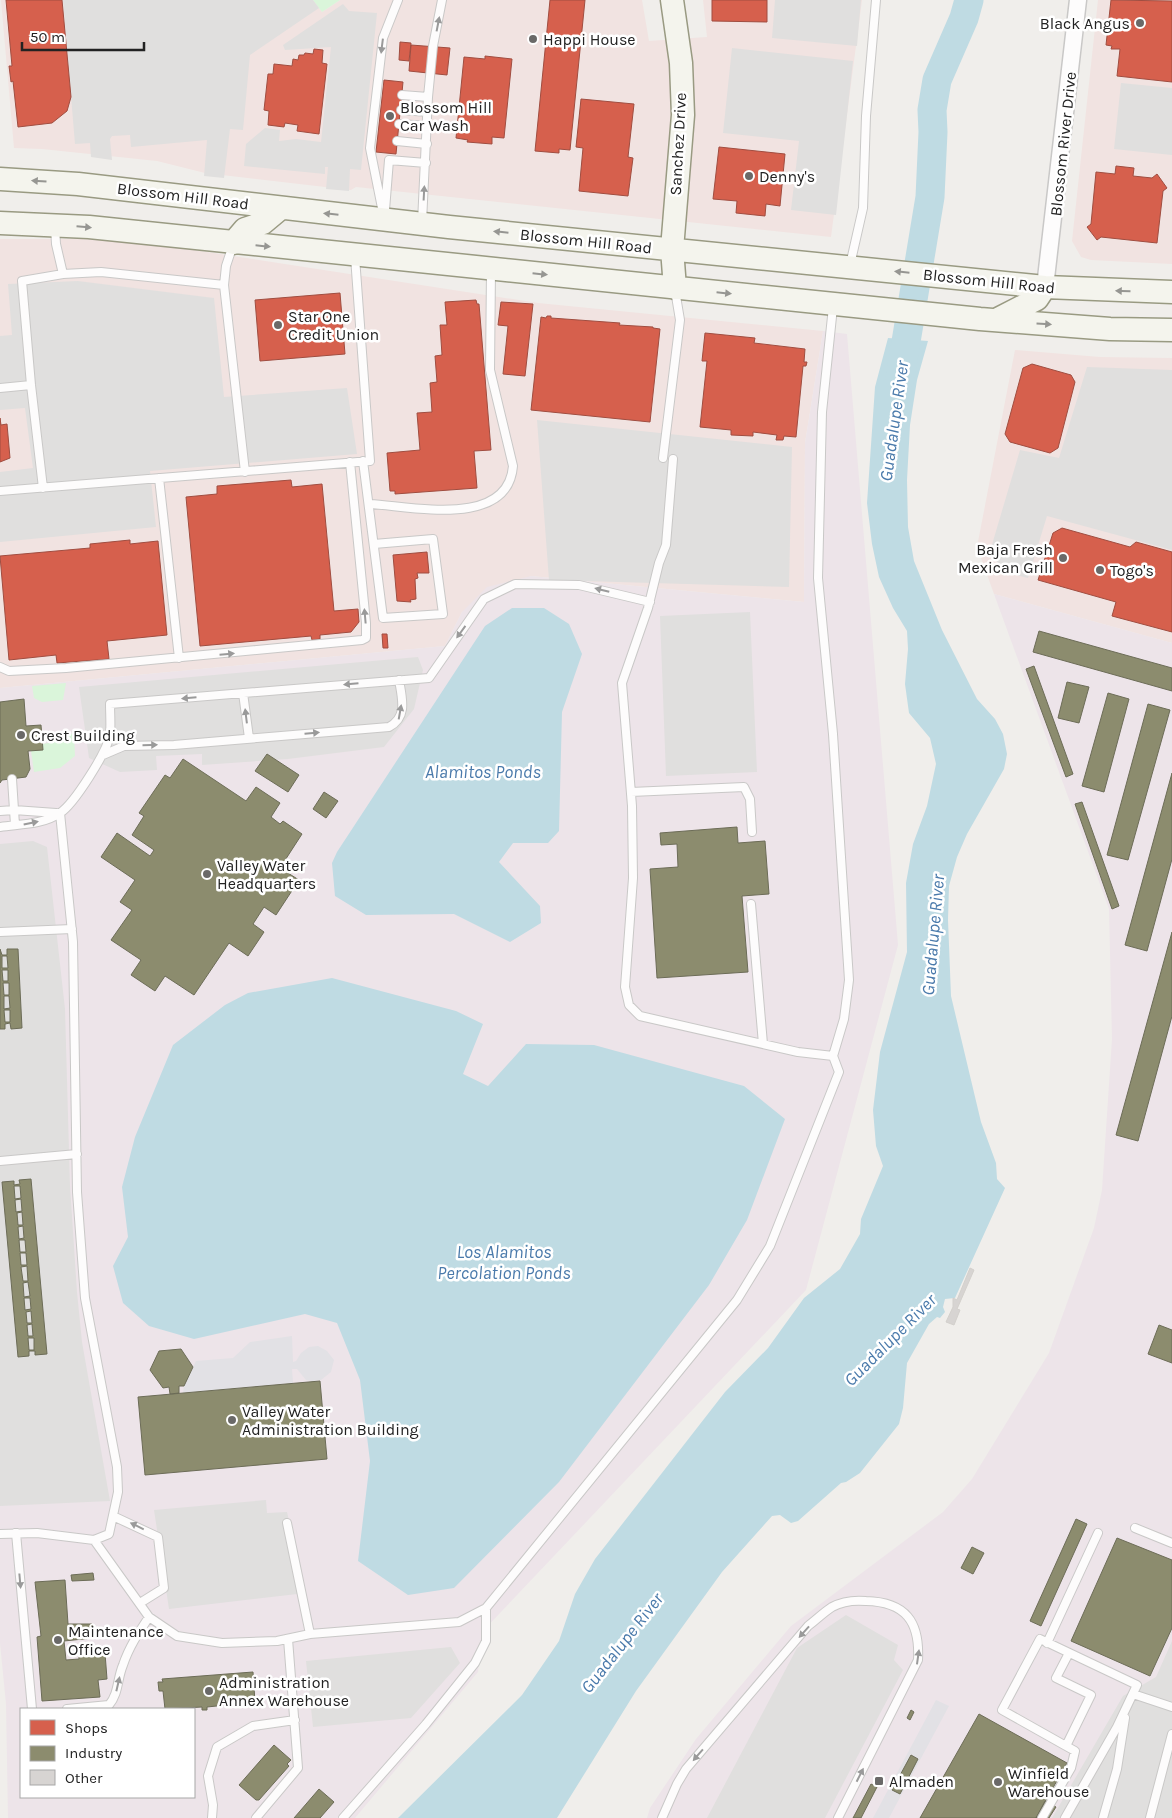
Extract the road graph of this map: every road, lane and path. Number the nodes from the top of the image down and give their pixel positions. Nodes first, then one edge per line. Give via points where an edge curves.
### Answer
1 (398, 0) edge
2 (442, 0) edge
3 (672, 0) edge
4 (876, 0) edge
5 (1078, 0) edge
6 (402, 95) dead end
7 (428, 97) junction
8 (401, 110) dead end
9 (428, 112) junction
10 (399, 124) dead end
11 (428, 126) junction
12 (397, 141) dead end
13 (427, 144) junction
14 (372, 157) junction
15 (389, 160) junction
16 (426, 163) junction
17 (0, 179) edge
18 (281, 208) junction
19 (384, 220) junction
20 (0, 223) edge
21 (422, 224) junction
22 (55, 225) junction
23 (233, 243) junction
24 (672, 250) junction
25 (355, 255) junction
26 (858, 267) junction
27 (492, 269) junction
28 (63, 274) junction
29 (224, 285) junction
30 (1045, 287) junction
31 (675, 288) junction
32 (1172, 292) edge
33 (833, 304) junction
34 (988, 320) junction
35 (1172, 330) edge
36 (30, 385) junction
37 (0, 388) edge
38 (663, 458) dead end
39 (673, 459) dead end
40 (364, 461) junction
41 (350, 462) junction
42 (245, 472) junction
43 (159, 478) junction
44 (43, 488) junction
45 (0, 491) edge
46 (370, 504) junction
47 (374, 544) junction
48 (650, 602) junction
49 (179, 658) junction
50 (0, 667) edge
51 (399, 680) junction
52 (244, 693) junction
53 (110, 736) junction
54 (249, 738) junction
55 (124, 746) junction
56 (103, 755) junction
57 (12, 779) dead end
58 (631, 792) junction
59 (14, 810) junction
60 (0, 811) edge
61 (60, 813) junction
62 (15, 825) junction
63 (0, 827) edge
64 (752, 832) dead end
65 (751, 904) dead end
66 (72, 929) junction
67 (0, 932) edge
68 (763, 1044) junction
69 (833, 1056) junction
70 (77, 1154) junction
71 (0, 1161) edge
72 (114, 1516) junction
73 (287, 1522) dead end
74 (1135, 1528) dead end
75 (16, 1532) junction
76 (1098, 1532) dead end
77 (0, 1534) edge
78 (94, 1540) junction
79 (1172, 1543) edge
80 (140, 1603) junction
81 (486, 1608) junction
82 (150, 1617) junction
83 (310, 1634) junction
84 (288, 1639) junction
85 (1047, 1643) junction
86 (1070, 1653) junction
87 (1133, 1694) junction
88 (1127, 1707) junction
89 (1172, 1707) edge
90 (32, 1708) edge
91 (78, 1708) edge
92 (295, 1720) junction
93 (1172, 1734) edge
94 (1066, 1746) junction
95 (212, 1818) edge
96 (256, 1818) edge
97 (343, 1818) edge
98 (662, 1818) edge
99 (838, 1818) edge
100 (1042, 1818) edge
101 (1065, 1818) edge
102 (1103, 1818) edge
103 (1150, 1818) edge

1 -> 14 lane via 383,38 378,108 370,148
7 -> 2 lane
3 - 24 main road, Sanchez Drive via 682,63 682,115
4 - 26 lane
5 - 30 street, Blossom River Drive
6 - 7 lane
7 - 9 lane
8 - 9 lane
9 - 11 lane
10 - 11 lane
11 - 13 lane
12 - 13 lane
13 - 16 lane
14 - 15 lane
14 - 19 lane
15 - 16 lane
15 - 19 lane
21 -> 16 lane
18 -> 17 main road, Blossom Hill Road via 78,184
19 -> 18 main road, Blossom Hill Road
18 - 23 main road via 263,223 245,229
19 - 21 main road, Blossom Hill Road
20 - 22 main road
24 -> 21 main road, Blossom Hill Road
22 -> 23 main road
22 - 28 lane
23 -> 25 main road
23 - 29 lane
24 - 26 main road, Blossom Hill Road
24 - 31 main road, Sanchez Drive
25 - 27 main road
25 - 40 lane via 370,461
30 -> 26 main road, Blossom Hill Road
27 -> 31 main road
27 - 46 lane via 490,370 513,466 512,479 498,494 473,508 450,510
28 - 29 lane via 101,272
28 - 36 lane via 22,281
29 - 42 lane
32 -> 30 main road, Blossom Hill Road
30 - 34 main road via 1037,299
31 -> 33 main road
31 - 38 lane via 680,320
33 - 34 main road
33 - 69 lane via 822,412 818,578 833,734 849,980 844,1019
34 -> 35 main road
36 - 37 lane
36 - 44 lane
39 - 48 lane via 666,545
40 - 41 lane
40 - 46 lane
41 - 42 lane
49 -> 41 lane via 356,642 366,638
42 - 43 lane
43 - 44 lane
43 - 49 lane
44 - 45 lane
46 - 47 lane
47 - 47 lane via 383,618 443,614 433,539
48 -> 51 lane via 579,584 515,584 484,599 429,678
48 - 58 lane via 622,682
49 - 50 lane via 10,671
51 -> 52 lane
54 -> 51 lane via 389,727 398,722 402,713
52 -> 53 lane via 110,704
54 -> 52 lane
53 - 55 lane
53 - 56 lane
55 -> 54 lane
55 - 56 lane
56 - 61 lane
57 - 59 lane
58 - 64 lane via 744,787 750,799
58 - 68 lane via 633,878 625,987 629,1005 640,1016
59 - 60 lane
59 - 61 lane
59 - 62 lane
62 -> 61 lane via 30,824
61 - 66 lane
62 - 63 lane
65 - 68 lane
66 - 67 lane
66 - 70 lane
68 - 69 lane
69 - 81 lane via 839,1072 770,1246 737,1300
70 - 71 lane
70 - 72 lane via 85,1298 117,1467 118,1492
72 - 78 lane via 109,1534
80 -> 72 lane via 164,1588 158,1537
73 - 83 lane
74 - 79 lane
75 - 77 lane
75 - 78 lane
75 -> 90 lane
76 - 85 lane
78 - 80 lane
80 - 82 lane
81 - 83 lane via 459,1622
81 - 97 lane via 486,1641 475,1663
82 - 84 lane via 177,1636 222,1642
91 -> 82 lane via 109,1705 114,1699 122,1667 134,1639
83 - 84 lane
84 - 92 lane
85 - 86 lane
85 - 94 lane via 1040,1639 1002,1710
86 - 87 lane via 1137,1685
86 - 94 lane via 1056,1678 1091,1696
87 - 88 lane
87 - 89 lane
88 - 101 lane
88 - 102 lane via 1117,1769
92 - 95 lane via 253,1726 217,1747 208,1776
92 - 96 lane via 298,1768
93 - 103 lane
94 - 100 lane via 1075,1751 1071,1768
99 -> 98 lane via 918,1660 919,1639 912,1621 899,1607 878,1601 853,1600 832,1607 808,1626 686,1769

